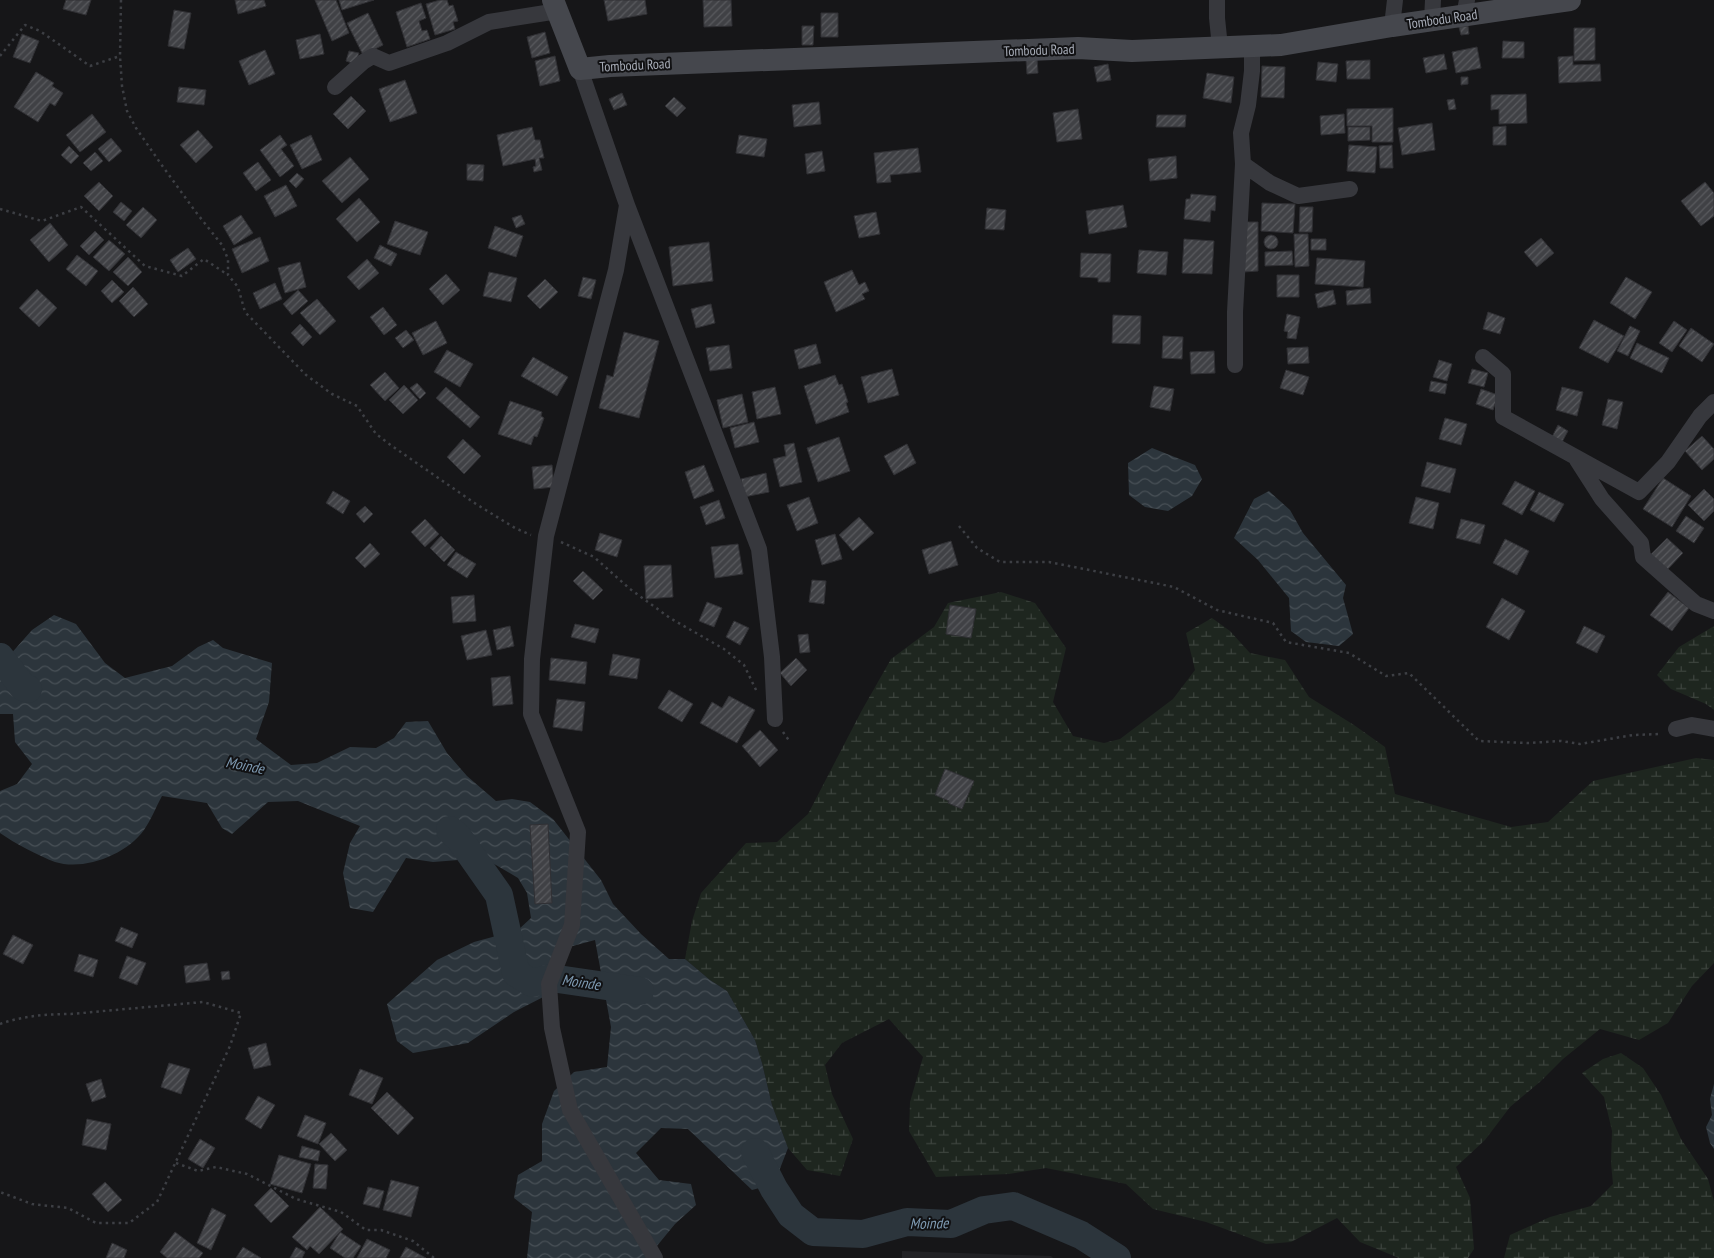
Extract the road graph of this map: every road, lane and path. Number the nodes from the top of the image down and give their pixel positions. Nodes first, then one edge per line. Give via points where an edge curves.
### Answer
1 (121, 0) edge
2 (1217, 0) edge
3 (1395, 0) edge
4 (1570, 0) edge
5 (555, 5) edge
6 (1466, 8) edge
7 (1433, 10) edge
8 (1392, 26) junction
9 (1220, 47) junction
10 (1252, 47) junction
11 (0, 56) edge
12 (120, 56) junction
13 (580, 69) junction
14 (335, 87) dead end
15 (1243, 164) junction
16 (1350, 189) dead end
17 (627, 205) junction
18 (0, 209) edge
19 (228, 275) junction
20 (1483, 357) dead end
21 (1235, 365) dead end
22 (1714, 402) edge
23 (1576, 458) junction
24 (959, 526) dead end
25 (546, 536) junction
26 (1714, 611) edge
27 (775, 718) junction
28 (1676, 729) joint
29 (1714, 729) edge
30 (790, 742) dead end
31 (0, 1024) edge
32 (176, 1163) junction
33 (0, 1192) edge
34 (434, 1258) edge
35 (655, 1258) edge

1 - 12 path
2 - 9 street
3 - 8 street
4 - 6 main road, Tombodu Road
5 - 13 main road, Tombodu Road
5 - 14 street via 489,22 447,43 389,63 373,56
6 - 7 main road, Tombodu Road
7 - 8 main road, Tombodu Road
8 - 10 main road, Tombodu Road
9 - 10 main road, Tombodu Road
9 - 13 main road, Tombodu Road via 1132,51 1078,48
10 - 15 street via 1248,105 1241,133
11 - 12 path via 24,25 40,31 90,66
12 - 19 path via 127,111 166,171 222,245 228,259
13 - 17 street
15 - 16 street via 1270,183 1298,196
15 - 21 street
17 - 25 street via 616,270
17 - 27 street via 759,549 772,657
18 - 19 path via 42,221 81,207 145,266 182,276 204,259
19 - 25 path via 238,287 245,312 251,319 306,375 332,394 357,406 376,434 499,518 528,534
20 - 23 street via 1502,374 1503,418
22 - 23 street via 1700,416 1668,462 1639,492
23 - 26 street via 1602,499 1641,543 1643,557 1696,604
24 - 28 path via 977,548 1000,562 1049,562 1174,587 1217,610 1273,623 1286,642 1349,653 1386,676 1409,673 1479,741 1580,744
25 - 27 path via 594,557 670,618 724,649 744,665
25 - 35 street via 532,659 531,714 578,832 572,925 549,984 552,1028 570,1110
27 - 30 path
28 - 29 street via 1692,725
31 - 32 path via 51,1014 203,1002 241,1013 230,1046
32 - 33 path via 157,1202 130,1223 96,1223 68,1208 32,1204
32 - 34 path via 198,1171 216,1167 247,1174 296,1199 341,1212 366,1230 381,1230 414,1241

